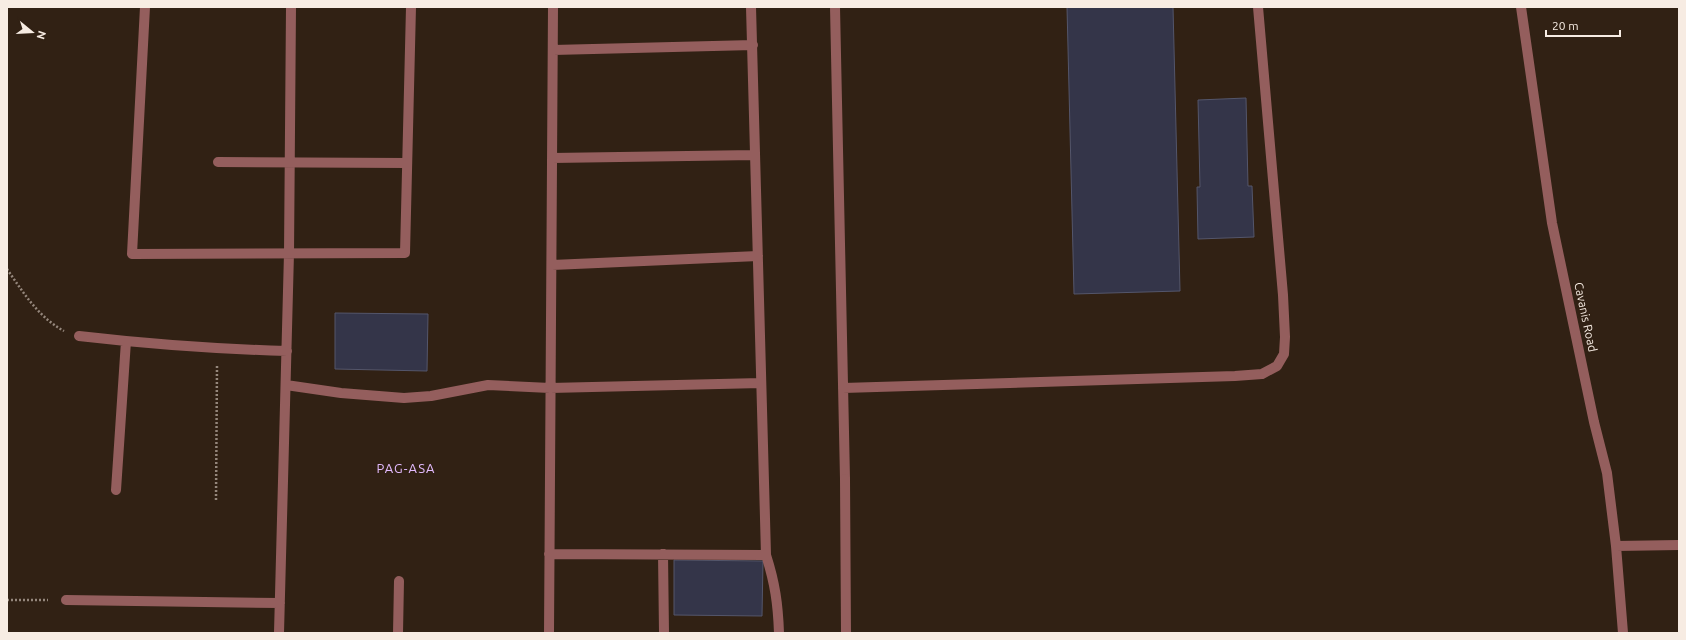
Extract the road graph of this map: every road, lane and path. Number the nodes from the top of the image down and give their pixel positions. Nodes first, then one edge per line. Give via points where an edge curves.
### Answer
1 (145, 7) edge
2 (291, 7) edge
3 (411, 7) edge
4 (553, 7) edge
5 (752, 7) edge
6 (835, 7) edge
7 (1258, 7) edge
8 (1521, 7) edge
9 (753, 45) junction
10 (552, 50) junction
11 (755, 154) junction
12 (552, 158) junction
13 (218, 162) dead end
14 (290, 162) junction
15 (407, 163) junction
16 (289, 253) junction
17 (758, 256) junction
18 (552, 265) junction
19 (7, 268) edge
20 (79, 336) joint
21 (126, 342) junction
22 (218, 349) junction
23 (287, 351) junction
24 (761, 383) junction
25 (286, 385) junction
26 (550, 388) junction
27 (843, 388) junction
28 (116, 490) dead end
29 (216, 500) dead end
30 (1679, 545) edge
31 (1616, 546) junction
32 (549, 554) junction
33 (664, 554) junction
34 (766, 555) junction
35 (399, 581) dead end
36 (7, 600) edge
37 (66, 600) joint
38 (280, 603) junction
39 (279, 633) edge
40 (398, 633) edge
41 (549, 633) edge
42 (664, 633) edge
43 (779, 633) edge
44 (846, 633) edge
45 (1623, 633) edge

1 - 16 street via 132,254
2 - 14 street
3 - 15 street
4 - 10 street
5 - 9 street
6 - 27 street
7 - 27 street via 1283,295 1284,354 1277,366 1262,374 1235,376
8 - 31 street, Cavanis Road via 1552,223 1607,473
9 - 10 street
9 - 11 street
10 - 12 street
11 - 12 street
11 - 17 street
12 - 18 street
13 - 14 street
14 - 15 street
14 - 16 street
15 - 16 street via 405,253
16 - 23 street
17 - 18 street
17 - 24 street
18 - 26 street
19 - 20 path via 42,316 59,329
20 - 21 street
21 - 22 street
21 - 28 street
22 - 23 street
22 - 29 path
23 - 25 street
24 - 26 street
24 - 34 street
25 - 26 street via 349,394 404,398 431,396 488,384
25 - 38 street
26 - 32 street
27 - 44 street
30 - 31 street
31 - 45 street, Cavanis Road
32 - 33 street
32 - 41 street
33 - 34 street
33 - 42 street
34 - 43 street via 778,600
35 - 40 street
36 - 37 path
37 - 38 street
38 - 39 street

